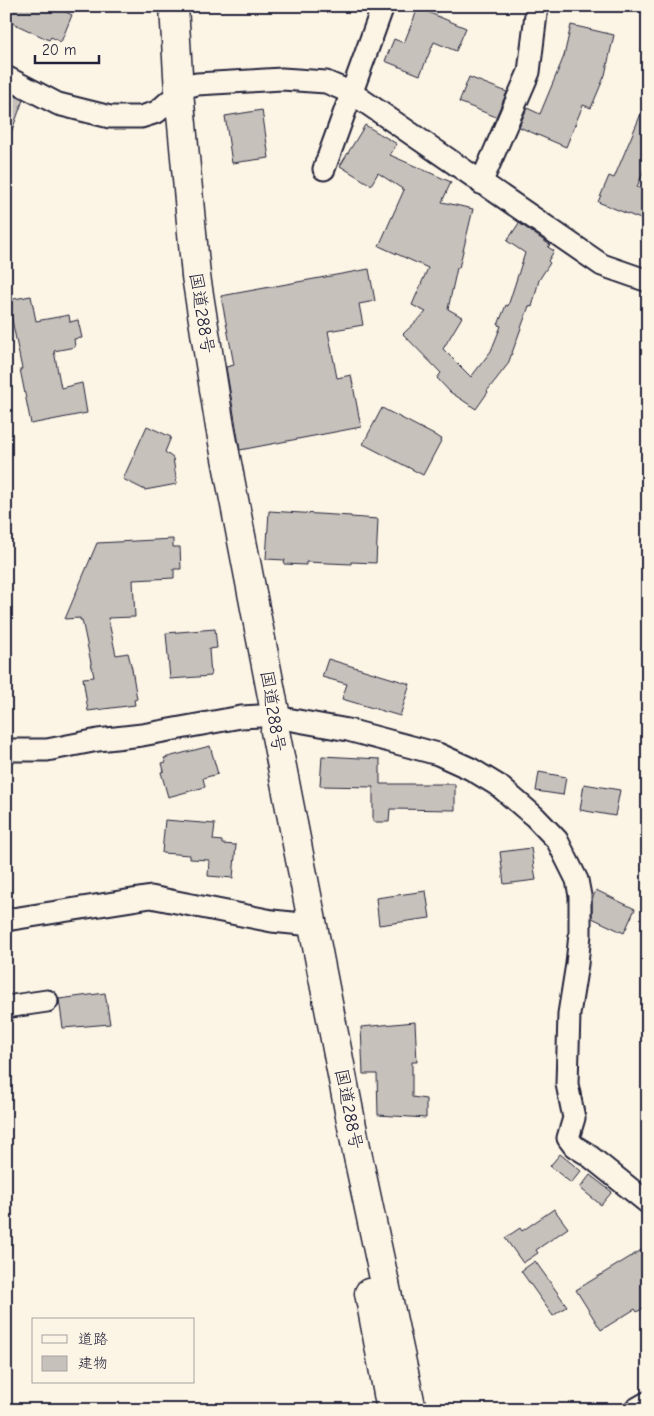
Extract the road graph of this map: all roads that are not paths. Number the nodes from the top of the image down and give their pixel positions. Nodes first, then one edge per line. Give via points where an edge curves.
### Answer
1 (158, 6) edge
2 (174, 6) edge
3 (383, 6) edge
4 (537, 6) edge
5 (6, 76) edge
6 (352, 93) junction
7 (171, 99) junction
8 (324, 169) dead end
9 (481, 183) junction
10 (648, 282) edge
11 (268, 717) junction
12 (6, 750) edge
13 (6, 920) edge
14 (307, 924) junction
15 (47, 1001) dead end
16 (6, 1007) edge
17 (648, 1204) edge
18 (648, 1402) edge
19 (391, 1410) edge
20 (412, 1410) edge
21 (634, 1410) edge

1 - 7 highway, 国道288号
2 - 7 highway, 国道288号
3 - 6 street
4 - 9 street via 529,72
5 - 7 street via 58,104 110,117 141,117 156,112
6 - 7 street via 326,82 282,79 197,84 185,88
6 - 8 street
6 - 9 street
7 - 11 highway, 国道288号 via 182,268 203,420 237,606
9 - 10 street via 602,265
11 - 12 street via 241,717 47,750
11 - 14 highway, 国道288号
11 - 17 street via 348,730 455,761 499,786 556,840 577,880 580,896 580,934 569,1014 567,1084 574,1118 568,1138
13 - 14 street via 151,897 272,921
14 - 19 highway, 国道288号
14 - 20 highway, 国道288号
15 - 16 street
18 - 21 street

